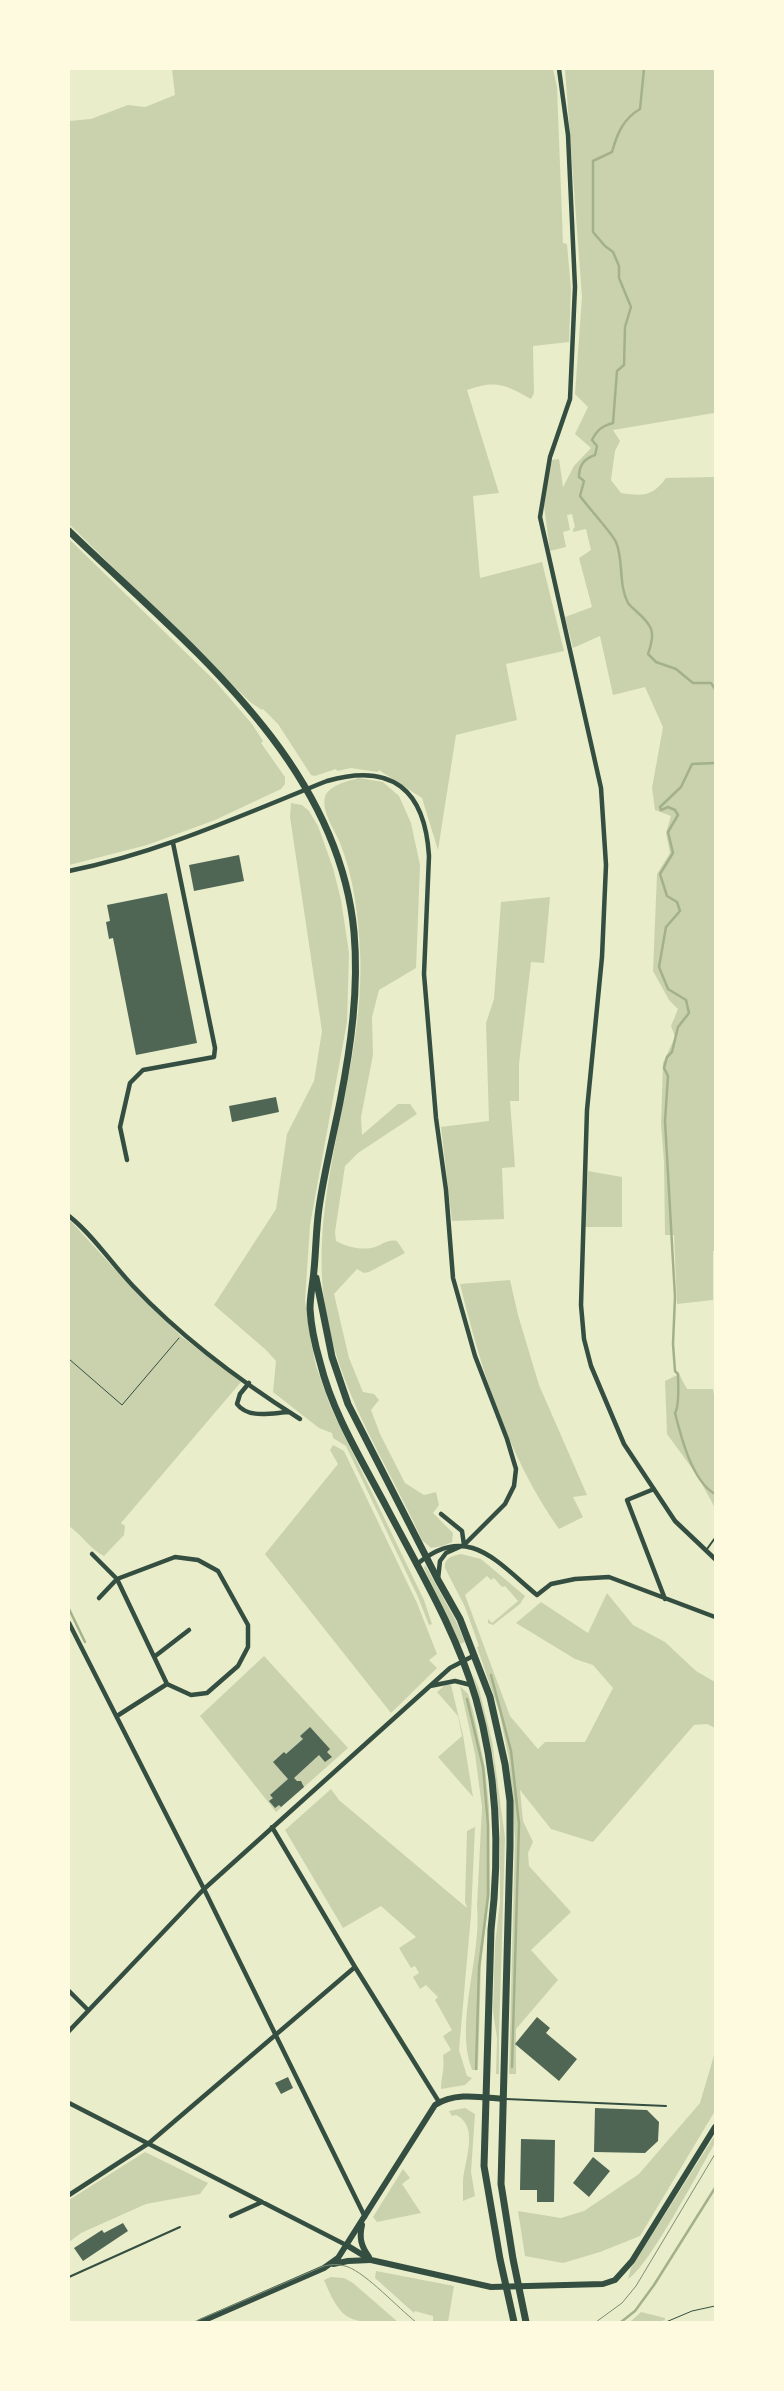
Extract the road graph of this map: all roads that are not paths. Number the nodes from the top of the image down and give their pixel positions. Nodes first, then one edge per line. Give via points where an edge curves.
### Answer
1 (559, 69) edge
2 (69, 531) edge
3 (307, 789) junction
4 (173, 843) junction
5 (69, 871) edge
6 (127, 1160) dead end
7 (69, 1216) edge
8 (314, 1273) junction
9 (715, 1382) edge
10 (249, 1383) junction
11 (715, 1386) edge
12 (289, 1412) junction
13 (300, 1419) dead end
14 (654, 1489) junction
15 (441, 1514) dead end
16 (715, 1538) edge
17 (420, 1544) junction
18 (464, 1545) junction
19 (705, 1551) junction
20 (434, 1552) junction
21 (92, 1554) dead end
22 (426, 1556) junction
23 (715, 1559) edge
24 (416, 1565) junction
25 (117, 1580) junction
26 (438, 1580) junction
27 (99, 1598) dead end
28 (665, 1599) junction
29 (715, 1617) edge
30 (69, 1623) edge
31 (189, 1630) dead end
32 (475, 1655) junction
33 (154, 1658) junction
34 (462, 1661) junction
35 (167, 1684) junction
36 (471, 1685) junction
37 (429, 1686) junction
38 (118, 1716) junction
39 (272, 1827) junction
40 (204, 1889) junction
41 (355, 1967) junction
42 (69, 1991) edge
43 (88, 2010) junction
44 (69, 2030) edge
45 (275, 2034) junction
46 (486, 2098) junction
47 (503, 2099) junction
48 (439, 2102) junction
49 (69, 2103) edge
50 (666, 2106) dead end
51 (715, 2127) edge
52 (148, 2143) junction
53 (69, 2195) edge
54 (262, 2202) junction
55 (231, 2216) dead end
56 (365, 2216) junction
57 (180, 2227) dead end
58 (348, 2246) junction
59 (371, 2260) junction
60 (331, 2264) junction
61 (69, 2277) edge
62 (200, 2322) edge
63 (514, 2322) edge
64 (526, 2322) edge

1 - 14 street via 565,94 568,134 575,287 570,399 550,457 540,517 601,788 606,864 602,957 587,1110 580,1304 591,1366 624,1444
2 - 3 main road via 260,721
3 - 4 street
3 - 8 main road via 328,829 346,886 354,935 356,989 345,1074 319,1207
3 - 18 street via 351,774 383,776 396,783 413,801 428,837 424,974 453,1278 474,1356 516,1469 514,1486 505,1504
4 - 5 street
4 - 6 street via 215,1048 214,1057 143,1070 130,1083 120,1127
7 - 10 street via 182,1334
8 - 17 main road via 332,1357 348,1404
8 - 24 main road via 310,1311 327,1386 349,1436
9 - 11 lane
10 - 12 street
10 - 12 street via 237,1404 242,1412
12 - 13 street
14 - 19 street via 675,1521
14 - 28 street via 627,1500
15 - 18 street via 462,1531
16 - 19 lane
17 - 20 street
17 - 22 main road
18 - 20 street
18 - 26 street via 446,1553 440,1561
18 - 28 street via 484,1552 537,1595 551,1584 609,1577
19 - 23 street
20 - 22 street
21 - 25 street
22 - 24 street
22 - 26 main road
24 - 34 main road
25 - 27 street
25 - 33 street
25 - 35 street via 175,1557 198,1560 218,1571 248,1625 248,1648 238,1666 206,1693 191,1695
26 - 32 main road
28 - 29 street
30 - 38 street
31 - 33 street
32 - 34 street
32 - 47 main road via 494,1712 510,1800
33 - 35 street
34 - 36 main road
34 - 37 street
35 - 38 street
36 - 37 street via 455,1680
36 - 46 main road via 488,1756 494,1801 495,1897 491,1930
37 - 39 street
38 - 40 street
39 - 40 street
39 - 41 street
40 - 43 street
40 - 45 street
41 - 45 street
41 - 48 street
42 - 43 street
43 - 44 street
45 - 52 street
45 - 56 street
46 - 47 main road
46 - 48 main road via 458,2096
46 - 63 main road via 484,2166
47 - 50 lane
47 - 64 main road via 501,2184
48 - 56 main road
49 - 52 street
51 - 59 main road via 632,2261 615,2280 589,2286 491,2287
52 - 53 street
52 - 54 street
54 - 55 street
54 - 58 street
56 - 58 main road
56 - 59 main road via 360,2235 362,2248
57 - 61 lane
58 - 59 main road
58 - 60 main road
59 - 60 main road
60 - 62 main road

